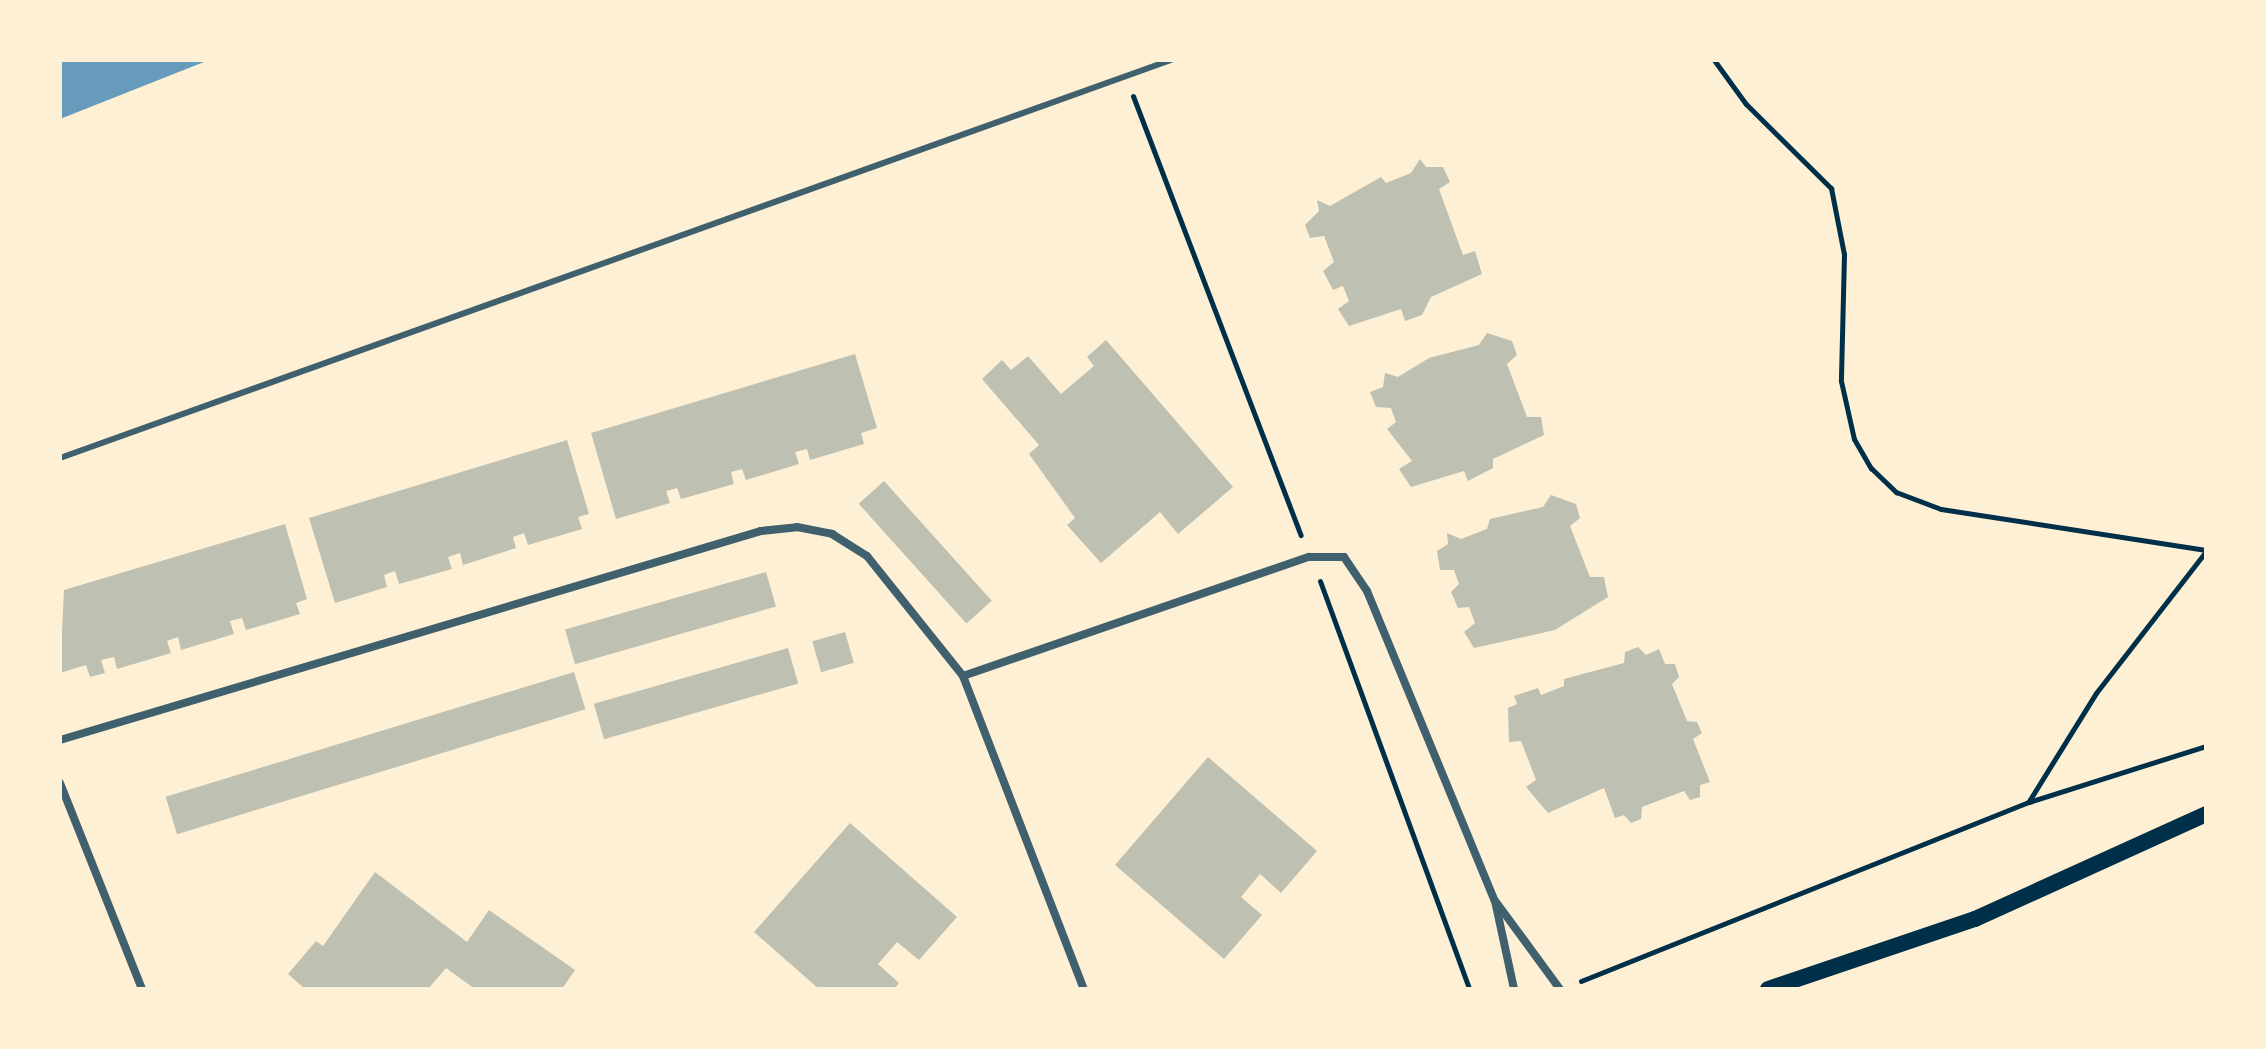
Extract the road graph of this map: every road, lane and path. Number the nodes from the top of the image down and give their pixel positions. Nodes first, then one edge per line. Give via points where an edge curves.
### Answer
1 (1171, 60) edge
2 (1714, 60) edge
3 (1126, 76) junction
4 (60, 458) edge
5 (2206, 551) edge
6 (1309, 557) junction
7 (963, 676) junction
8 (60, 740) edge
9 (2206, 746) edge
10 (60, 783) edge
11 (2029, 802) junction
12 (2206, 814) edge
13 (1495, 901) junction
14 (1576, 983) dead end
15 (142, 989) edge
16 (1084, 989) edge
17 (1469, 989) edge
18 (1514, 989) edge
19 (1560, 989) edge
20 (1768, 989) edge

1 - 3 lane
2 - 5 path via 1746,104 1831,188 1844,254 1841,381 1854,439 1871,468 1896,492 1941,509
3 - 4 lane
3 - 6 path
5 - 11 path via 2096,693
6 - 7 street
6 - 13 street via 1331,553 1355,565
6 - 17 path
7 - 8 street via 867,556 832,534 797,527 761,531
7 - 16 street
9 - 11 path
10 - 15 street
11 - 14 path
12 - 20 main road via 1975,919
13 - 18 street
13 - 19 street

